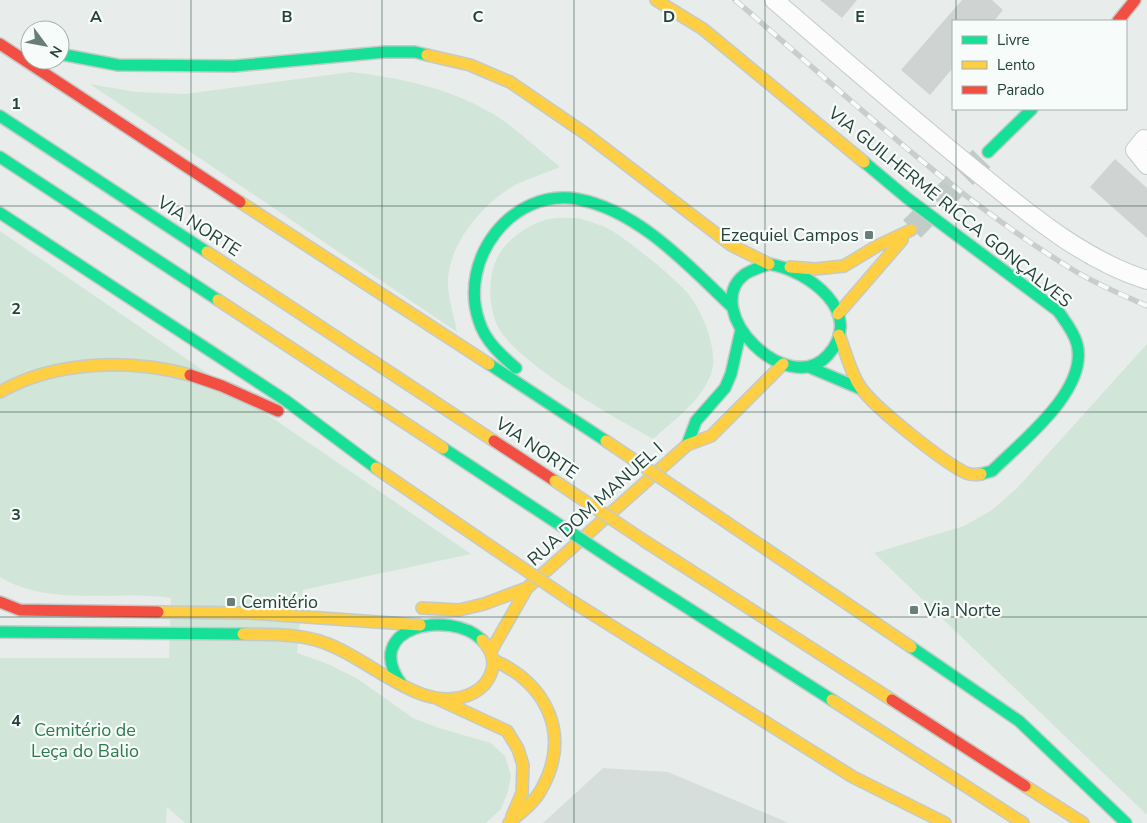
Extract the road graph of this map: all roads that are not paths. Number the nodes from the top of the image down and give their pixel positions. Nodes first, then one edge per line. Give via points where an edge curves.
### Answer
1 (656, 0) edge
2 (774, 0) edge
3 (1135, 0) edge
4 (1119, 20) edge
5 (0, 44) edge
6 (20, 47) edge
7 (70, 56) edge
8 (1031, 110) edge
9 (0, 116) edge
10 (1147, 140) edge
11 (988, 152) tunnel mouth
12 (0, 157) edge
13 (1147, 164) edge
14 (0, 213) edge
15 (769, 264) junction
16 (790, 267) junction
17 (1147, 280) edge
18 (731, 306) junction
19 (838, 314) junction
20 (741, 330) junction
21 (839, 336) junction
22 (783, 364) junction
23 (809, 367) junction
24 (861, 389) junction
25 (0, 392) edge
26 (606, 441) junction
27 (687, 445) junction
28 (362, 458) junction
29 (527, 588) junction
30 (511, 593) junction
31 (0, 602) edge
32 (300, 604) dead end
33 (409, 608) dead end
34 (250, 613) junction
35 (420, 625) junction
36 (447, 625) junction
37 (0, 632) edge
38 (492, 655) junction
39 (402, 685) junction
40 (438, 699) junction
41 (509, 823) edge
42 (945, 823) edge
43 (1023, 823) edge
44 (1083, 823) edge
45 (1126, 823) edge

1 - 24 main road, VIA GUILHERME RICCA GONÇALVES via 703,29 907,198 1058,311 1077,343 1076,372 1069,392 992,471 984,474 966,473 958,468 876,405
2 - 17 street via 1012,199 1072,242
3 - 4 main road
5 - 6 main road
5 - 26 main road
7 - 15 main road via 118,65 234,66 414,52 470,65 510,82 548,107 731,245
8 - 11 main road
9 - 44 main road, VIA NORTE, bridge via 646,542
10 - 13 street via 1144,139 1135,150
12 - 43 main road, bridge via 622,566
14 - 28 main road via 285,400
15 - 16 main road
15 - 18 main road via 744,275 733,289
16 - 19 main road via 819,287
16 - 19 main road via 844,266 910,230
18 - 20 main road
18 - 26 main road via 644,230 610,210 576,199 551,199 532,202 498,225 483,248 477,270 474,295 479,324 502,358 585,420
19 - 21 main road
20 - 22 main road via 762,352
20 - 27 main road, RUA DOM MANUEL I via 725,388 696,421
21 - 23 main road via 826,357
21 - 24 main road
22 - 23 main road
22 - 27 main road, RUA DOM MANUEL I via 711,436
23 - 24 main road
25 - 28 main road via 31,379 104,364 174,369 197,375 276,410
26 - 45 main road, bridge via 1019,721
27 - 29 main road, RUA DOM MANUEL I
28 - 42 main road, bridge via 570,600 853,777
29 - 30 main road, RUA DOM MANUEL I
29 - 38 main road, RUA DOM MANUEL I
30 - 33 main road via 459,610
30 - 36 main road, RUA DOM MANUEL I via 495,610
31 - 34 main road via 20,610
32 - 34 main road
34 - 35 main road
35 - 36 main road
35 - 39 main road via 407,630 391,650 390,662
36 - 38 main road via 470,631 481,638
37 - 39 main road via 299,635 340,649
38 - 40 main road via 492,674 485,685 462,698
38 - 41 main road via 510,665 539,692 551,716 554,741 551,764 540,791
39 - 40 main road
40 - 41 main road via 507,731 518,749 523,765 522,793

